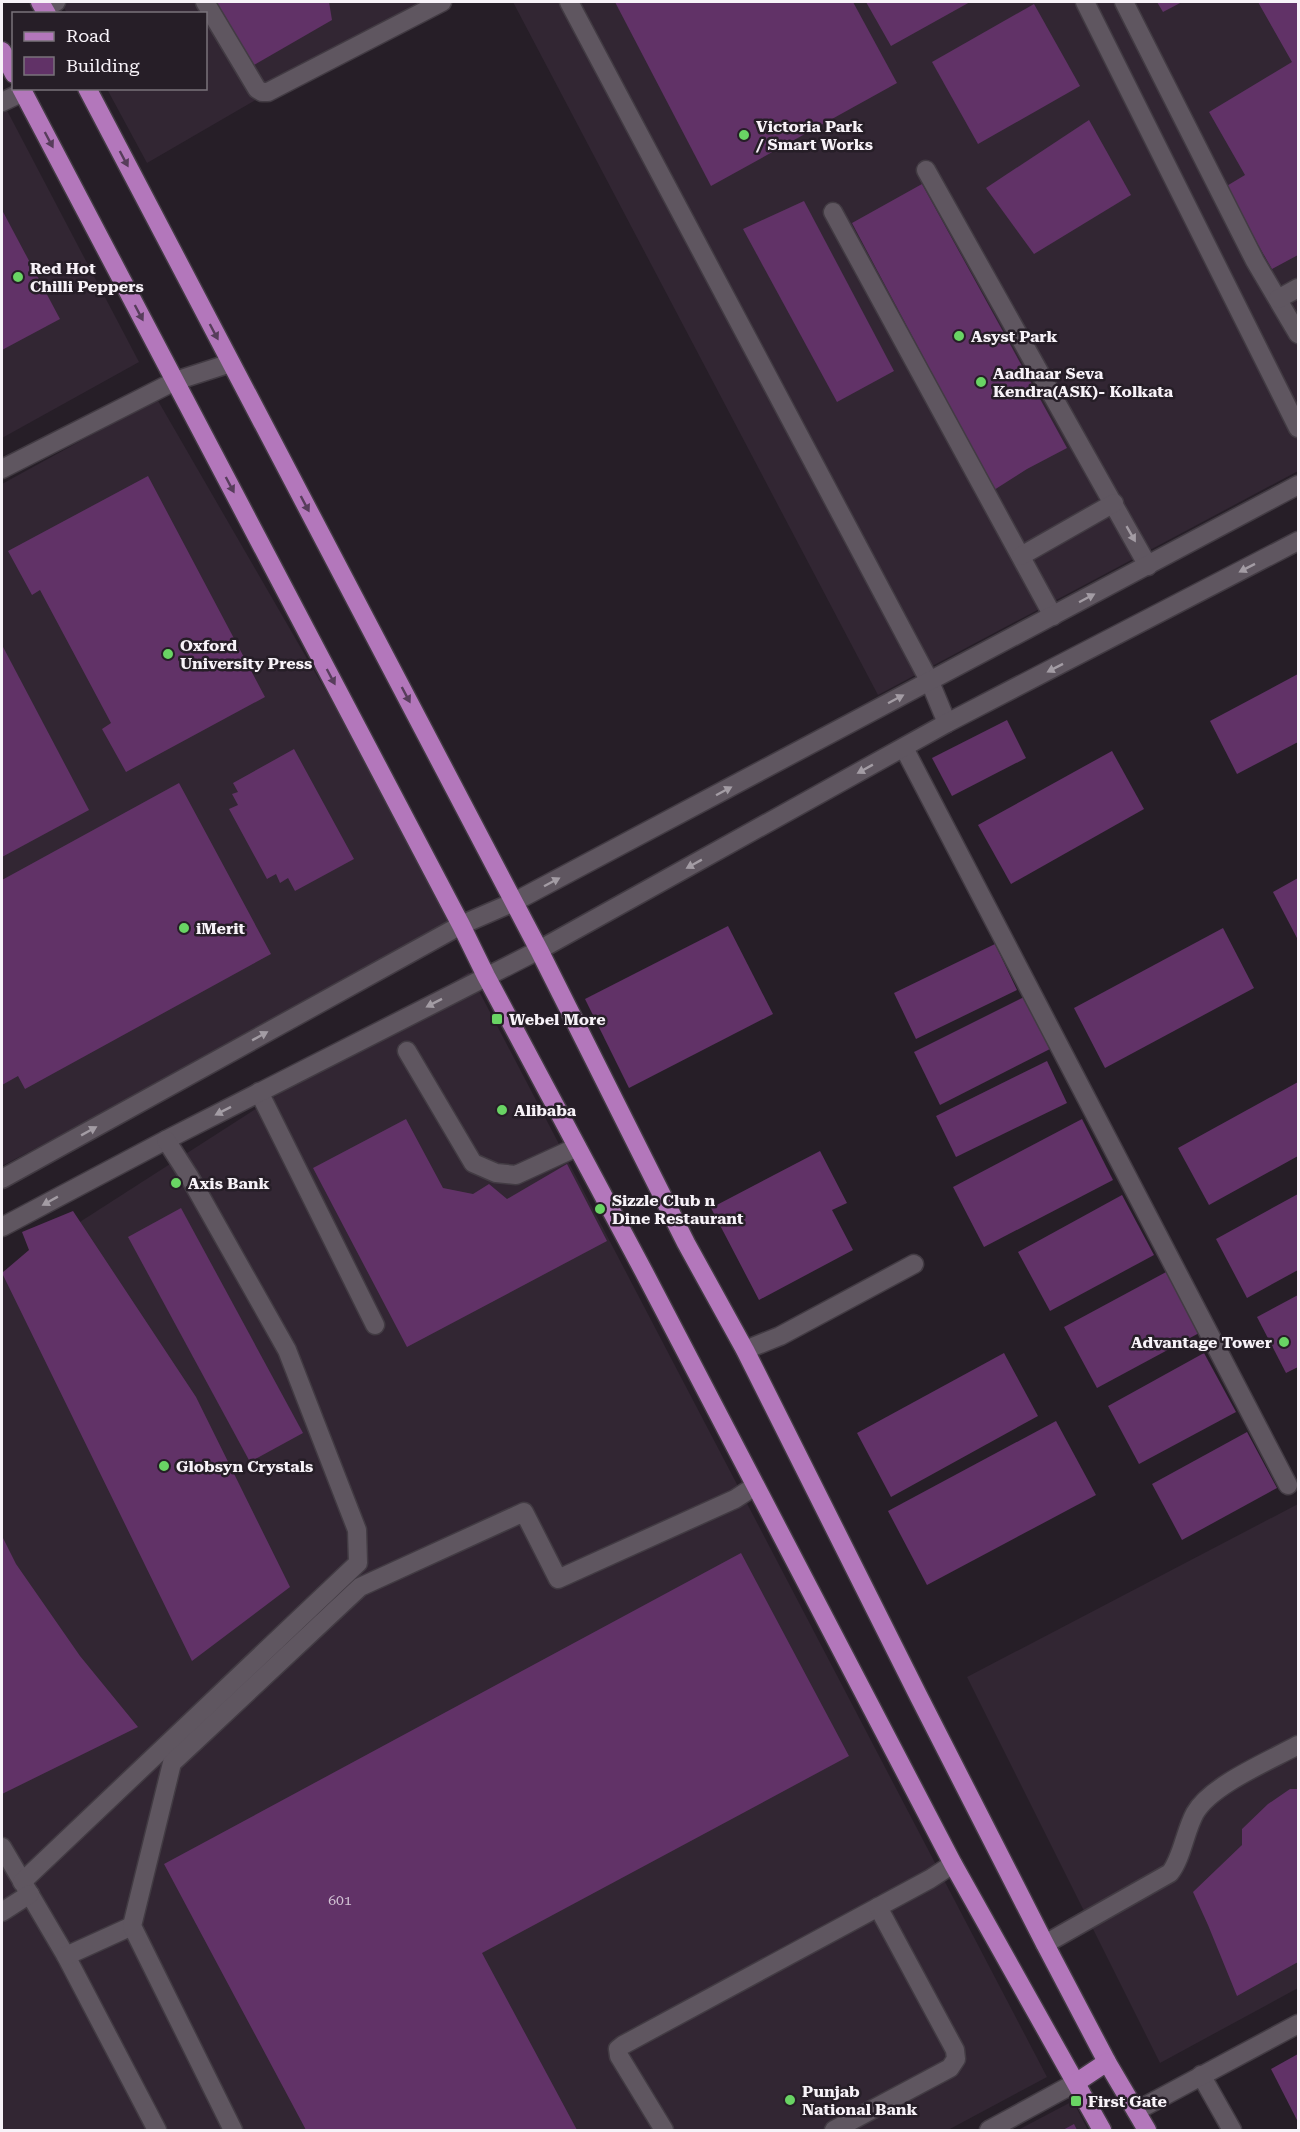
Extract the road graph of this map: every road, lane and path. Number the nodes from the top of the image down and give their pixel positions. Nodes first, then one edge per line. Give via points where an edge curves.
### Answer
1 (205, 2) edge
2 (442, 2) edge
3 (569, 2) edge
4 (1085, 2) edge
5 (1124, 2) edge
6 (2, 51) edge
7 (12, 70) edge
8 (22, 90) edge
9 (88, 90) edge
10 (2, 102) edge
11 (926, 170) dead end
12 (833, 212) dead end
13 (1299, 288) edge
14 (1278, 299) junction
15 (1299, 334) edge
16 (231, 363) junction
17 (175, 381) junction
18 (1299, 429) edge
19 (2, 469) edge
20 (1299, 485) edge
21 (1114, 503) junction
22 (1296, 549) edge
23 (1021, 556) junction
24 (1148, 566) junction
25 (1053, 616) junction
26 (930, 682) junction
27 (947, 723) junction
28 (904, 747) junction
29 (514, 902) junction
30 (461, 926) junction
31 (539, 950) junction
32 (486, 976) junction
33 (407, 1051) dead end
34 (259, 1092) junction
35 (166, 1140) junction
36 (577, 1147) junction
37 (2, 1179) edge
38 (2, 1227) edge
39 (914, 1264) dead end
40 (375, 1325) dead end
41 (745, 1350) junction
42 (1288, 1485) dead end
43 (755, 1486) junction
44 (1299, 1745) edge
45 (2, 1847) edge
46 (953, 1864) junction
47 (26, 1888) junction
48 (878, 1907) junction
49 (2, 1912) edge
50 (132, 1926) junction
51 (1045, 1944) junction
52 (66, 1956) junction
53 (1299, 2024) edge
54 (1107, 2062) junction
55 (1201, 2075) junction
56 (1077, 2082) junction
57 (1136, 2111) junction
58 (157, 2130) edge
59 (233, 2130) edge
60 (664, 2130) edge
61 (834, 2130) edge
62 (988, 2130) edge
63 (1102, 2130) edge
64 (1147, 2130) edge
65 (1232, 2130) edge

1 - 2 street via 257,89 268,92
3 - 26 street
4 - 18 street
5 - 14 street
6 - 7 main road
8 - 10 street
8 -> 17 main road
9 -> 16 main road
11 - 21 street
12 - 23 street
13 - 14 street
14 - 15 street
16 - 17 street
16 -> 29 main road
17 - 19 street
17 -> 30 main road
20 - 24 street
21 - 23 street
21 -> 24 street
22 -> 27 street
23 - 25 street
25 -> 24 street
25 - 26 street
26 - 27 street
29 -> 26 street
27 - 28 street
28 -> 31 street
28 - 42 street
29 - 30 street
29 - 31 main road
30 - 32 main road
37 -> 30 street
31 - 32 street
31 - 41 main road via 686,1242
32 -> 34 street
32 - 36 main road
33 - 36 street via 473,1163 496,1173 516,1174
34 -> 35 street
34 - 40 street
35 -> 38 street
35 - 47 street via 287,1350 357,1530 358,1563
36 - 43 main road
39 - 41 street via 780,1336
41 - 51 main road
43 - 46 main road
43 - 50 street via 735,1499 558,1579 524,1512 360,1587 172,1763
44 - 51 street via 1212,1793 1196,1811 1170,1873
45 - 47 street
46 - 48 street
46 - 56 main road
47 - 49 street
47 - 52 street
48 - 60 street via 618,2049
48 - 61 street via 955,2050 956,2059 950,2068
50 - 52 street
50 - 59 street
51 - 54 main road
52 - 58 street
53 - 55 street
54 - 56 main road
54 - 57 main road
55 - 57 street
55 - 65 street
56 - 62 street
56 - 63 main road
57 - 64 main road

